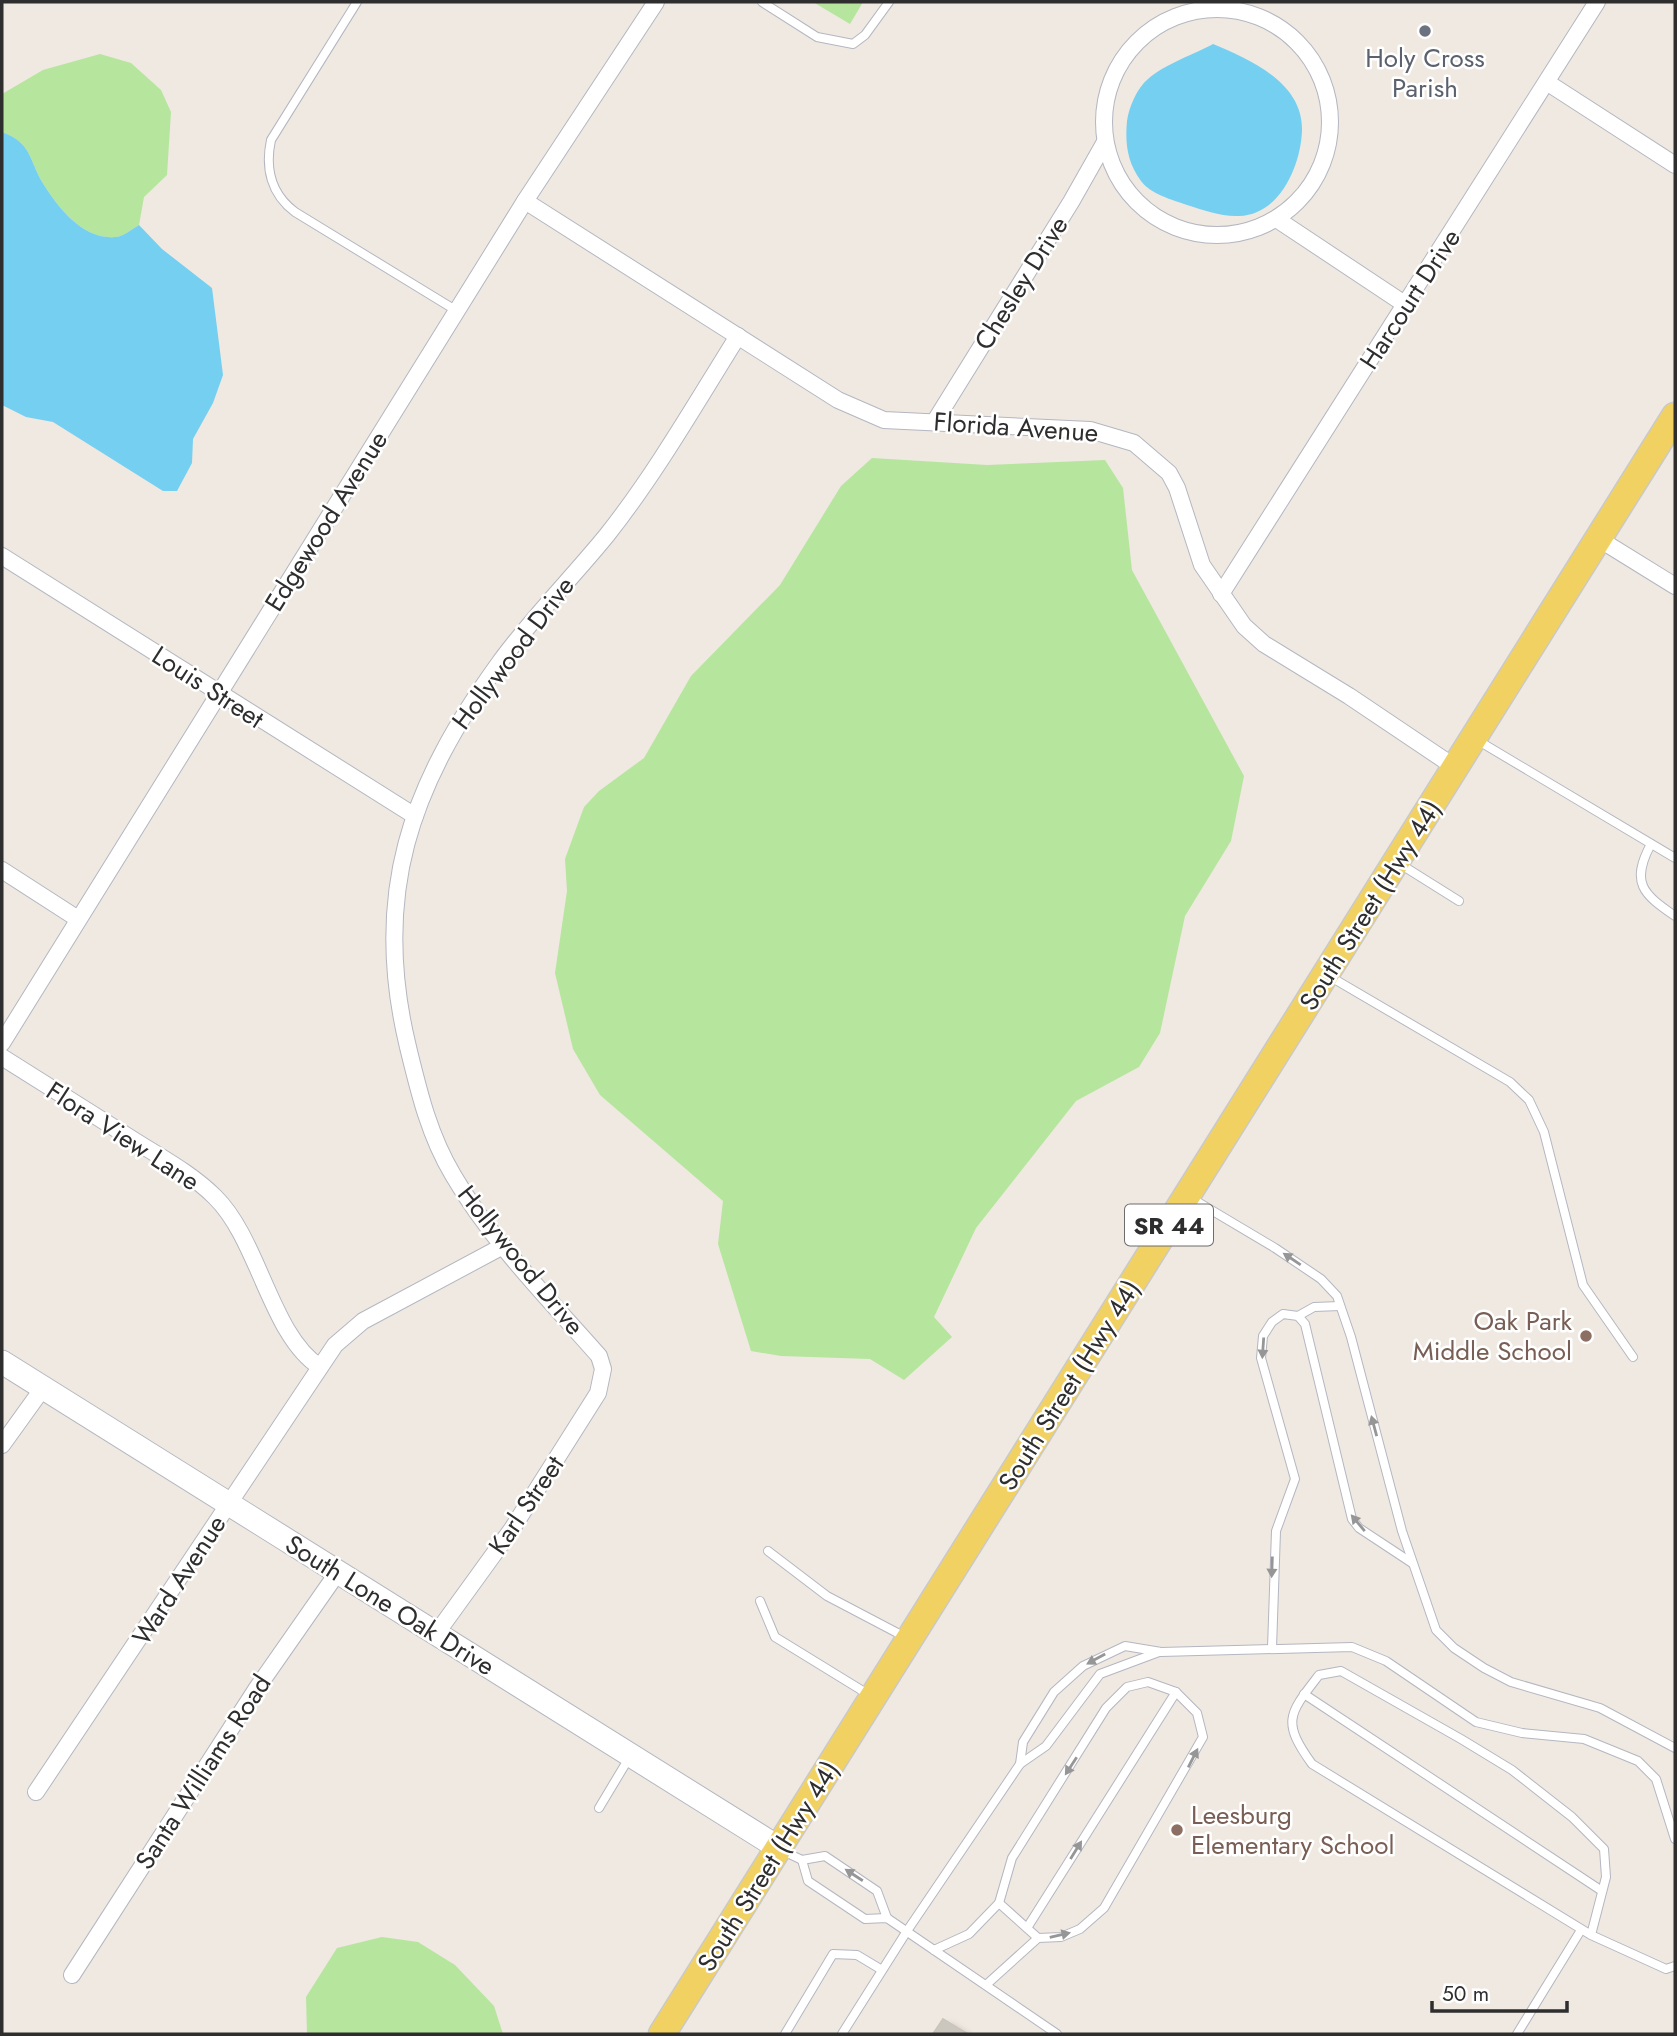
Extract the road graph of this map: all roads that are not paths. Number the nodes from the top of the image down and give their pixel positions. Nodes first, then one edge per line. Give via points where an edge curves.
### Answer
1 (356, 2) edge
2 (656, 2) edge
3 (762, 2) edge
4 (890, 2) edge
5 (1597, 2) edge
6 (1548, 83) junction
7 (1105, 142) junction
8 (1675, 165) edge
9 (525, 201) junction
10 (1278, 220) junction
11 (1406, 305) junction
12 (457, 311) junction
13 (738, 336) junction
14 (1675, 416) edge
15 (935, 421) junction
16 (1599, 539) junction
17 (2, 556) edge
18 (1675, 586) edge
19 (1222, 594) junction
20 (217, 693) junction
21 (1475, 738) junction
22 (1456, 768) junction
23 (415, 816) junction
24 (1651, 844) junction
25 (1675, 858) edge
26 (1397, 863) junction
27 (2, 870) edge
28 (1460, 901) dead end
29 (1675, 916) edge
30 (78, 919) junction
31 (1327, 974) junction
32 (2, 1043) edge
33 (2, 1057) edge
34 (1188, 1196) junction
35 (503, 1246) junction
36 (1340, 1306) junction
37 (1298, 1316) junction
38 (1633, 1357) dead end
39 (2, 1362) edge
40 (320, 1367) junction
41 (603, 1369) joint
42 (43, 1388) junction
43 (2, 1445) edge
44 (229, 1503) junction
45 (768, 1551) dead end
46 (1412, 1563) junction
47 (338, 1572) junction
48 (760, 1601) dead end
49 (436, 1634) junction
50 (910, 1639) junction
51 (1272, 1648) junction
52 (1161, 1652) junction
53 (1176, 1692) junction
54 (1304, 1695) junction
55 (873, 1698) junction
56 (1675, 1748) edge
57 (631, 1756) junction
58 (1020, 1764) junction
59 (36, 1791) dead end
60 (599, 1808) dead end
61 (1675, 1839) edge
62 (790, 1854) junction
63 (1602, 1891) junction
64 (999, 1903) junction
65 (887, 1918) junction
66 (1027, 1928) junction
67 (1581, 1930) junction
68 (907, 1931) junction
69 (1591, 1936) junction
70 (1038, 1938) junction
71 (934, 1950) junction
72 (1675, 1966) edge
73 (882, 1970) junction
74 (72, 1975) dead end
75 (986, 1985) junction
76 (663, 2034) edge
77 (785, 2034) edge
78 (842, 2034) edge
79 (1057, 2034) edge
80 (1517, 2034) edge

1 - 12 lane via 271,140 271,177 279,196 295,212
2 - 9 street, Edgewood Avenue
3 - 4 lane via 817,37 853,44
5 - 6 street, Harcourt Drive
6 - 8 street
6 - 11 street, Harcourt Drive
7 - 10 street via 1119,177 1133,196 1175,226 1220,235 1258,229
7 - 10 street via 1103,105 1109,82 1129,47 1146,31 1182,13 1205,9 1251,16 1303,50 1325,86 1331,110 1332,131 1321,172 1296,206
7 - 15 street, Chesley Drive
9 - 12 street, Edgewood Avenue
9 - 13 street, Florida Avenue
10 - 11 street
11 - 19 street, Harcourt Drive
12 - 20 street, Edgewood Avenue
13 - 15 street, Florida Avenue via 862,411 884,420
13 - 23 street, Hollywood Drive via 630,504 485,684 440,754
14 - 16 main road, South Street (Hwy 44) / SR 44
15 - 19 street, Florida Avenue via 1090,430 1134,443 1170,473 1193,545
16 - 18 street
16 - 21 main road, South Street (Hwy 44) / SR 44
17 - 20 street, Louis Street
19 - 22 street, Florida Avenue via 1244,626 1264,644
20 - 23 street, Louis Street
20 - 30 street, Edgewood Avenue
21 - 22 main road, South Street (Hwy 44) / SR 44
21 - 24 lane
22 - 26 main road, South Street (Hwy 44) / SR 44
23 - 35 street, Hollywood Drive via 402,859 392,935 402,1021 434,1140
24 - 25 lane
24 - 29 lane via 1643,859 1641,883 1647,897
26 - 28 lane
26 - 31 main road, South Street (Hwy 44) / SR 44
27 - 30 street
30 - 32 street, Edgewood Avenue
31 - 34 main road, South Street (Hwy 44) / SR 44
31 - 38 lane via 1510,1083 1529,1100 1544,1132 1583,1285
33 - 40 street, Flora View Lane via 183,1171 215,1197 250,1249 300,1350
36 -> 34 lane via 1321,1279
34 - 50 main road, South Street (Hwy 44) / SR 44
35 - 40 street, Ward Avenue via 363,1321 335,1345
35 - 41 street, Hollywood Drive via 599,1356
36 - 37 lane via 1314,1307
46 -> 36 lane
46 -> 37 lane via 1352,1520 1305,1324
37 -> 51 lane via 1283,1314 1272,1322 1263,1336 1261,1358 1295,1479 1276,1531
39 - 42 street, South Lone Oak Drive
40 - 44 street, Ward Avenue
41 - 49 street, Karl Street via 598,1392 546,1476
42 - 43 street
42 - 44 street, South Lone Oak Drive
44 - 47 street, South Lone Oak Drive
44 - 59 street, Ward Avenue
45 - 50 lane via 827,1596
46 - 56 lane via 1436,1630 1454,1647 1511,1682 1600,1708
47 - 49 street, South Lone Oak Drive
47 - 74 street, Santa Williams Road
48 - 55 lane via 775,1637
49 - 57 street, South Lone Oak Drive
50 - 55 main road, South Street (Hwy 44) / SR 44
51 - 52 lane
51 - 61 lane via 1352,1647 1386,1661 1476,1722 1522,1733 1584,1739 1613,1749 1638,1761 1656,1779
52 - 58 lane via 1100,1674 1046,1746
52 -> 58 lane via 1125,1646 1083,1666 1054,1692 1023,1741
53 -> 64 lane via 1148,1682 1126,1687 1106,1708 1012,1857
66 -> 53 lane
70 -> 53 lane via 1061,1937 1080,1929 1104,1908 1186,1772 1203,1738 1197,1713
54 - 63 lane
54 - 63 lane via 1319,1675 1341,1671 1512,1770 1604,1849
54 - 67 lane via 1293,1709 1293,1738 1312,1764
55 - 62 main road, South Street (Hwy 44) / SR 44
57 - 60 lane
57 - 62 street, South Lone Oak Drive
58 - 68 lane
62 - 65 lane via 808,1881 865,1919
65 -> 62 lane via 877,1891 825,1856
62 - 76 main road, South Street (Hwy 44) / SR 44
63 - 69 lane
64 - 66 lane
64 - 71 lane via 969,1934
65 - 68 lane
66 - 70 lane
67 - 69 lane
67 - 80 lane
68 - 71 lane
68 - 73 lane
69 - 72 lane via 1666,1969
70 - 75 lane
71 - 75 lane
73 - 77 lane via 857,1955 833,1954
73 - 78 lane
75 - 79 lane

